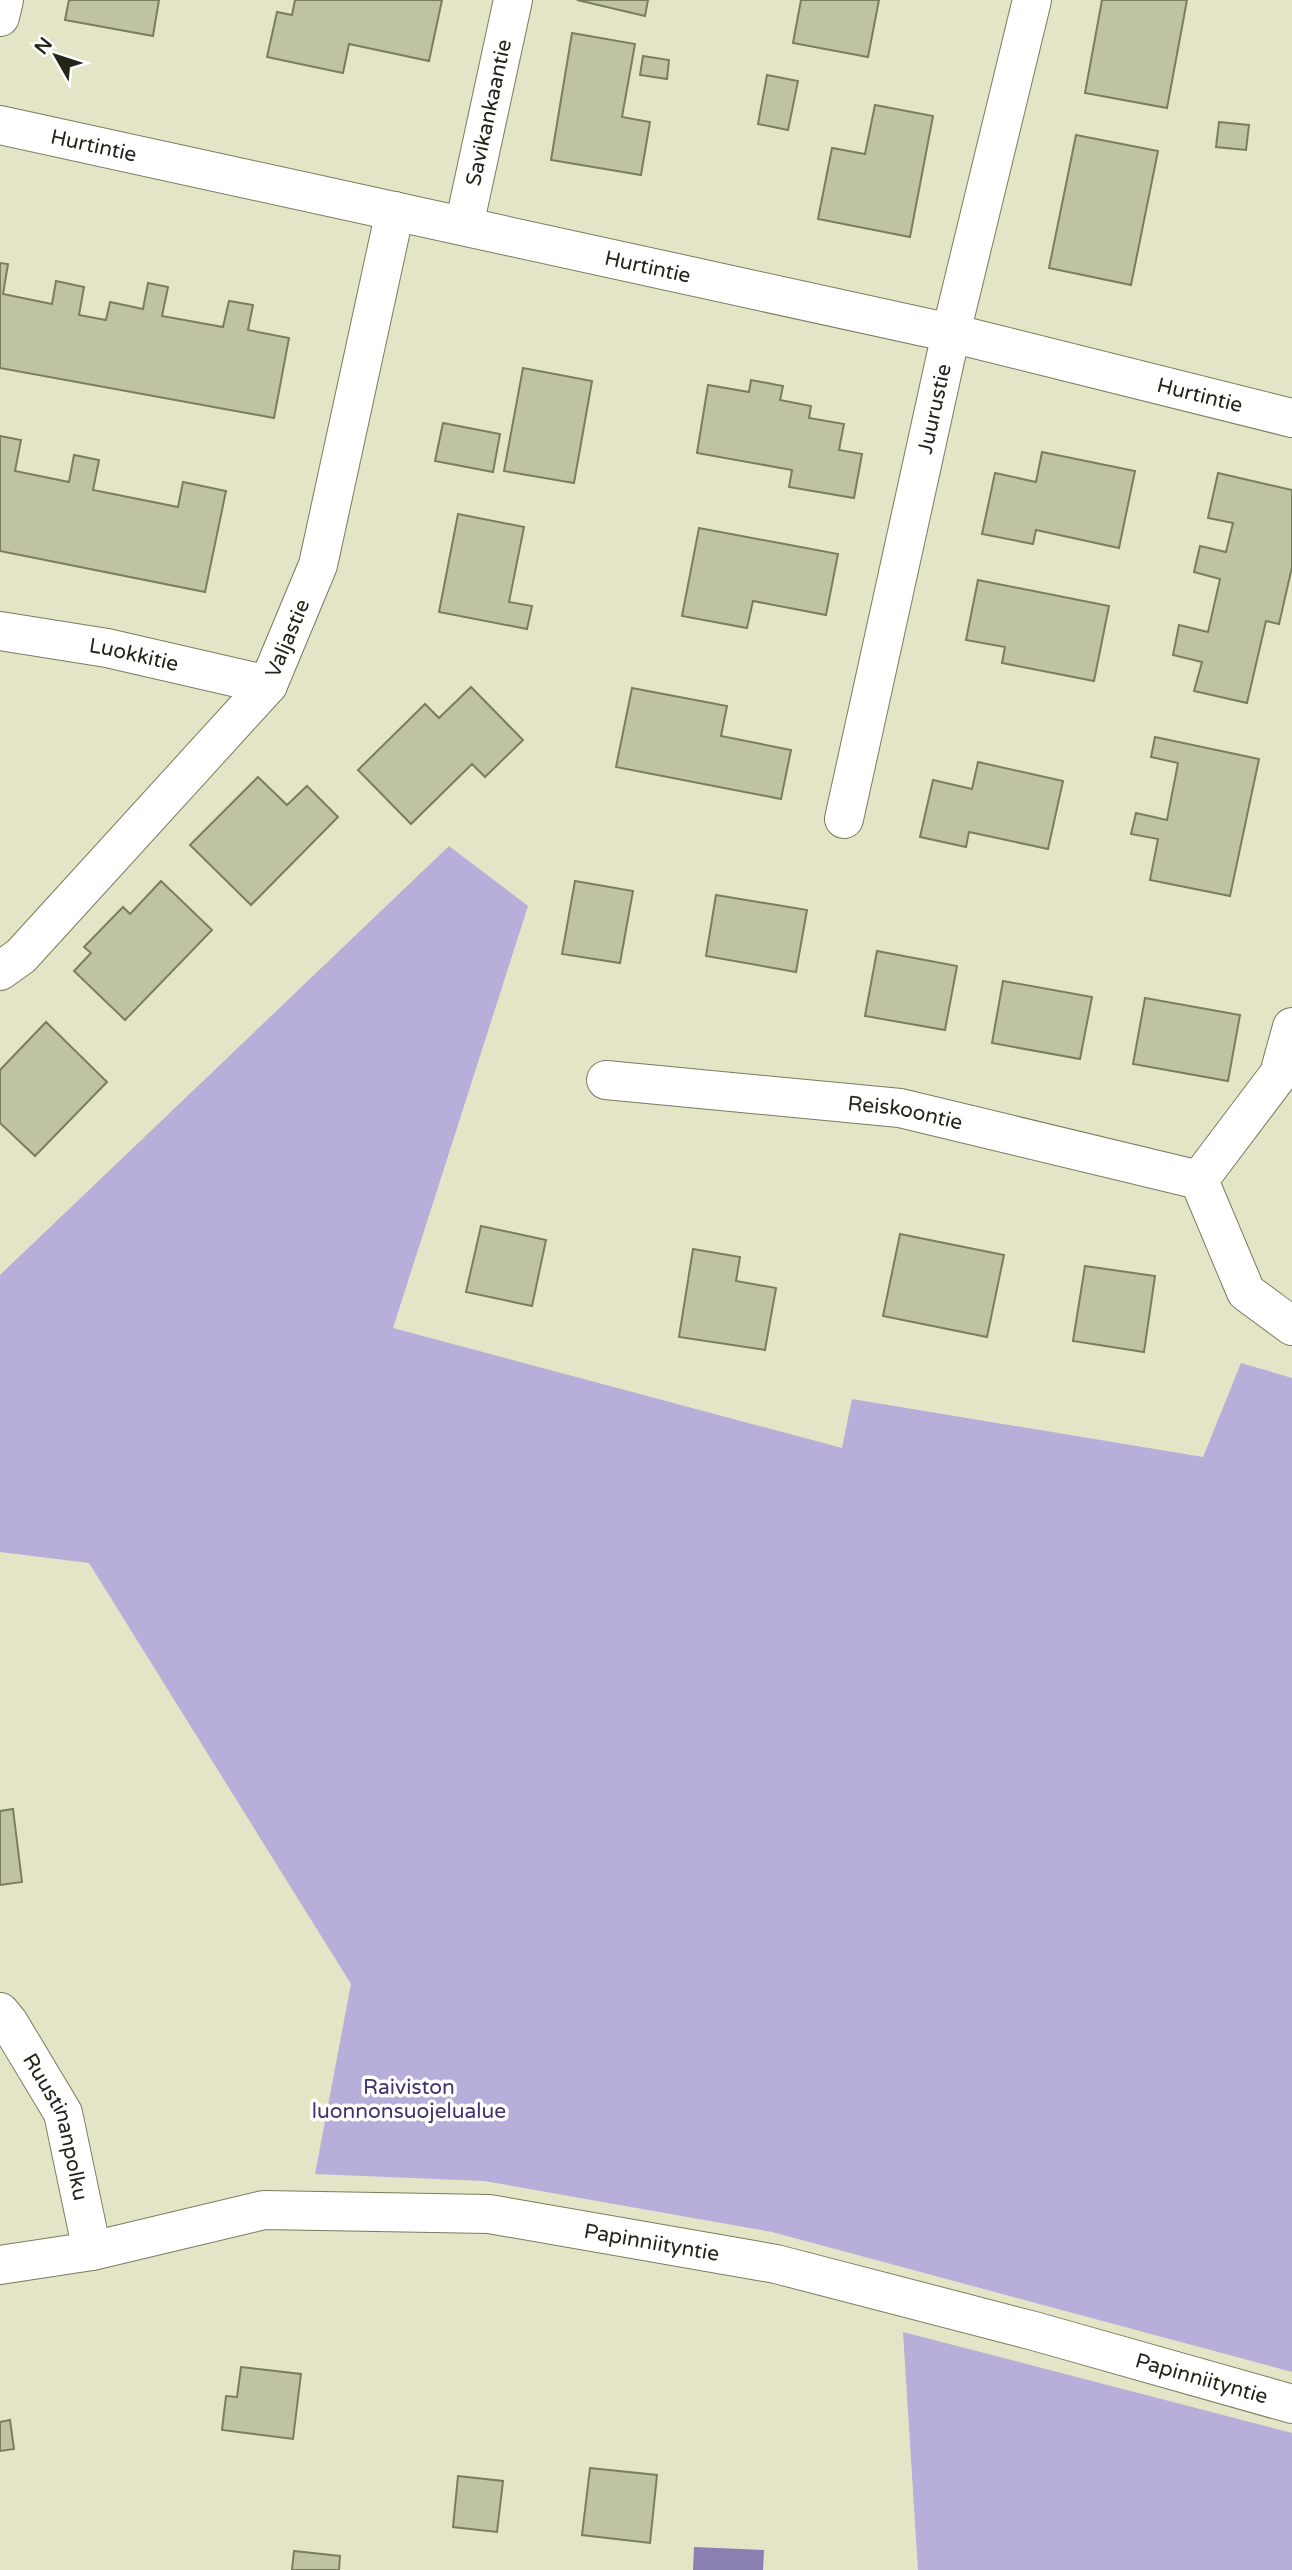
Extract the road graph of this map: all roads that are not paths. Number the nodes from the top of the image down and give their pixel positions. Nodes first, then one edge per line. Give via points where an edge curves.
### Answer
1 (4, 0) edge
2 (513, 0) edge
3 (1032, 0) edge
4 (0, 17) edge
5 (0, 125) edge
6 (395, 211) junction
7 (464, 226) junction
8 (951, 333) junction
9 (1292, 418) edge
10 (0, 631) edge
11 (268, 685) junction
12 (844, 819) dead end
13 (0, 971) edge
14 (1292, 1027) edge
15 (606, 1080) dead end
16 (1199, 1180) junction
17 (1292, 1326) edge
18 (0, 2012) edge
19 (92, 2251) junction
20 (0, 2265) edge
21 (1292, 2404) edge

1 - 4 street
2 - 7 street, Savikankaantie
3 - 8 street, Juurustie
5 - 6 street, Hurtintie
6 - 7 street, Hurtintie
6 - 11 street, Valjastie via 318,565
7 - 8 street, Hurtintie
8 - 9 street, Hurtintie
8 - 12 street, Juurustie
10 - 11 street, Luokkitie
11 - 13 street, Valjastie via 21,956
14 - 16 street via 1279,1074
15 - 16 street, Reiskoontie via 900,1108
16 - 17 street via 1246,1292
18 - 19 street, Ruustinanpolku via 64,2113
19 - 20 street, Papinniityntie
19 - 21 street, Papinniityntie via 264,2210 489,2214 776,2264

